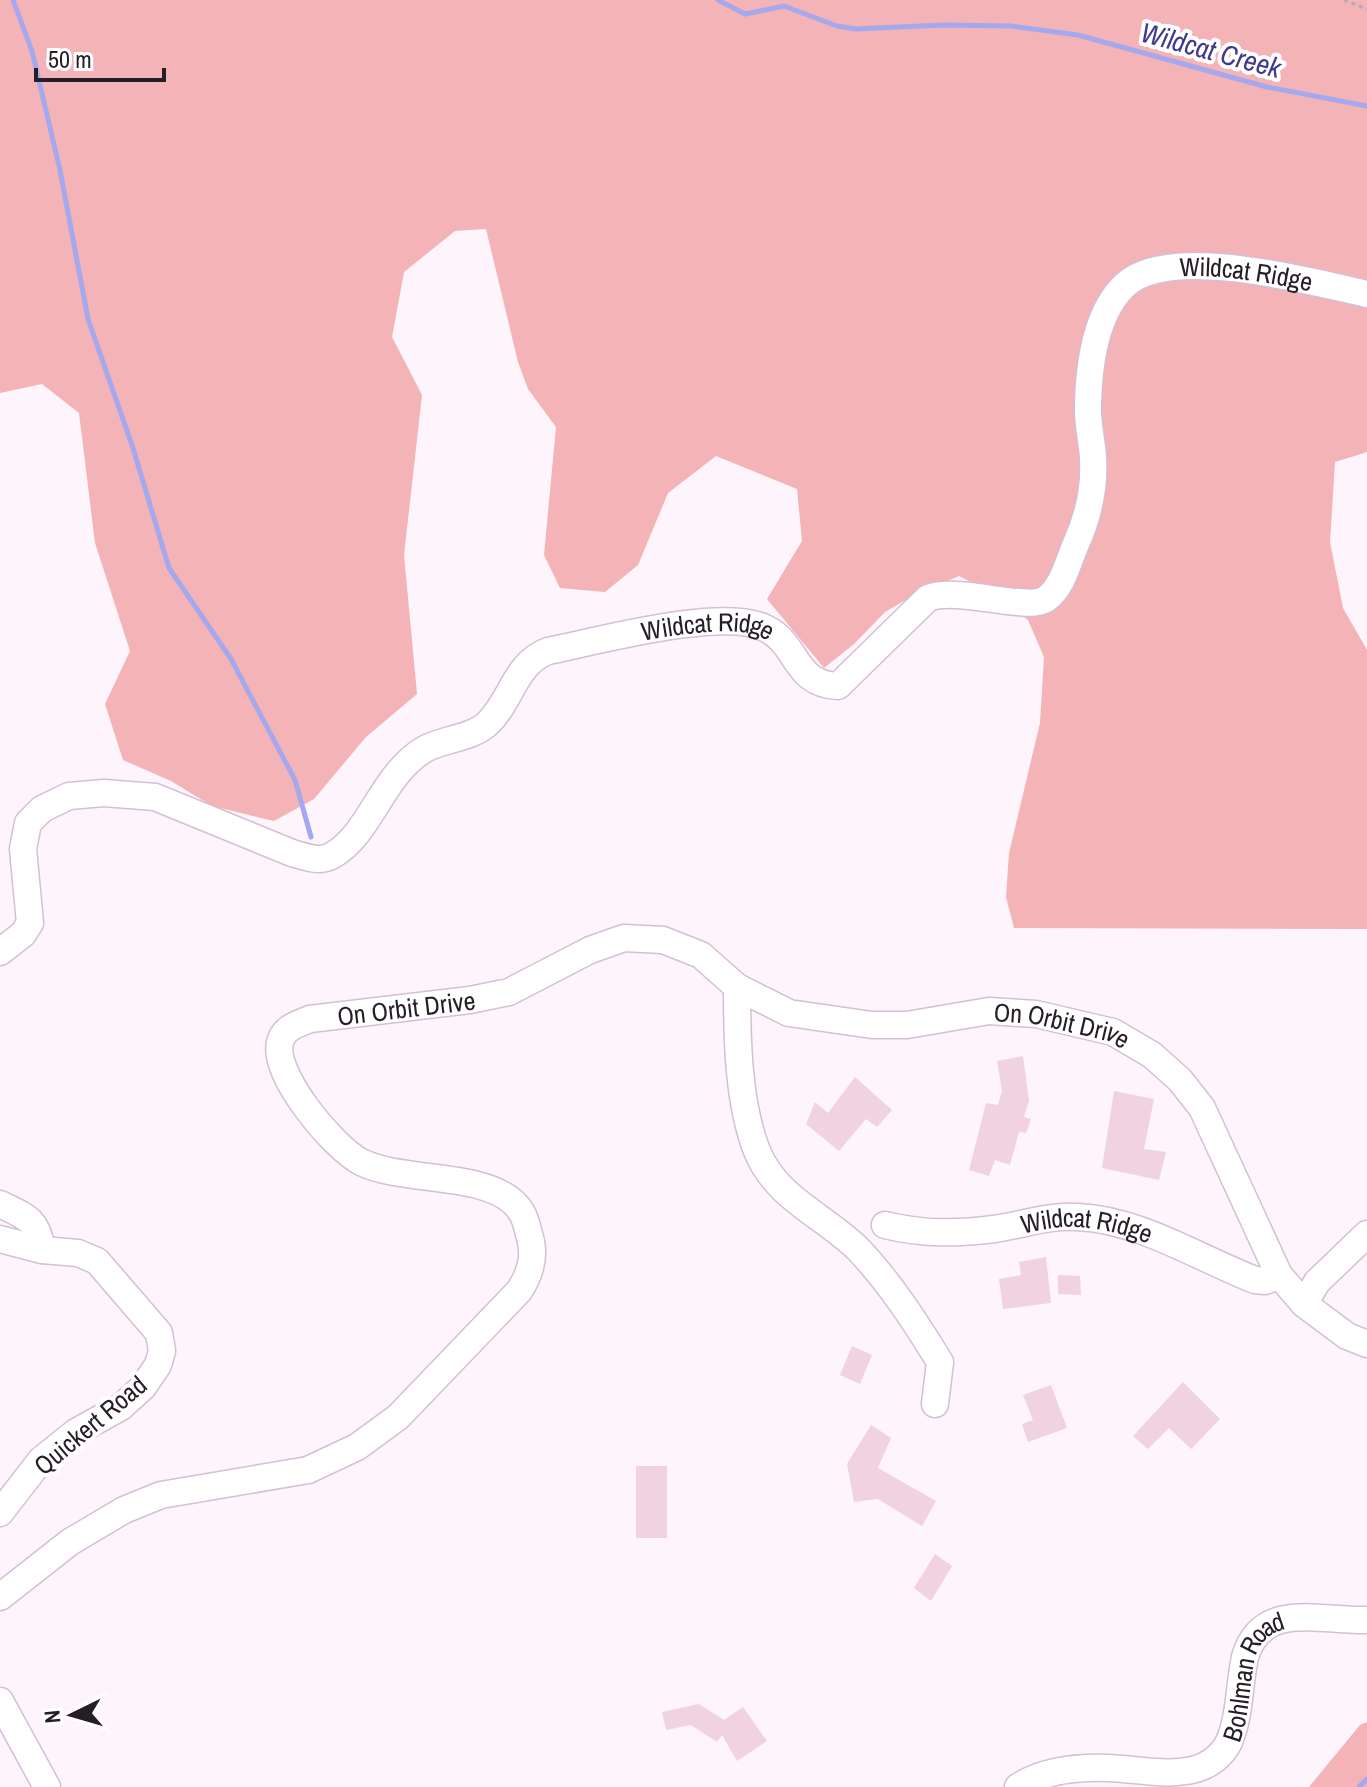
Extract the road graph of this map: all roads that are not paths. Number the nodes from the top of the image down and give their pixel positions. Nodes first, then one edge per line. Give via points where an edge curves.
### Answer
1 (1367, 294) edge
2 (0, 952) edge
3 (737, 987) junction
4 (0, 1204) edge
5 (885, 1225) dead end
6 (1367, 1234) edge
7 (0, 1239) edge
8 (42, 1250) junction
9 (1279, 1275) junction
10 (1304, 1304) junction
11 (1367, 1344) edge
12 (935, 1404) dead end
13 (0, 1513) edge
14 (0, 1597) edge
15 (1367, 1620) edge
16 (0, 1701) edge
17 (47, 1787) edge
18 (1018, 1787) edge

1 - 2 street, Wildcat Ridge via 1225,267 1163,268 1124,285 1097,336 1091,369 1093,490 1083,529 1062,577 1038,604 940,593 928,598 838,686 811,680 769,629 734,620 548,651 525,666 485,726 425,749 389,783 355,836 324,858 292,853 155,797 69,796 28,823 23,849 30,923
3 - 9 street, On Orbit Drive via 789,1013 872,1025 907,1025 989,1011 1036,1014 1113,1032 1152,1055 1202,1108
3 - 12 street via 739,1059 757,1151 778,1187 857,1249 917,1325 940,1362
3 - 14 street, On Orbit Drive via 701,955 663,940 624,938 509,992 310,1019 292,1026 281,1038 283,1069 334,1142 379,1168 478,1185 511,1200 524,1215 531,1241 528,1277 398,1417 357,1447 308,1470 161,1495 124,1510 70,1542
4 - 8 street via 32,1221
5 - 9 street, Wildcat Ridge via 949,1234 1050,1216 1080,1217 1124,1224 1255,1280
6 - 10 street via 1317,1282
7 - 8 street, Quickert Road
8 - 13 street, Quickert Road via 78,1253 97,1261 159,1333 162,1351 143,1387 41,1460
9 - 10 street, On Orbit Drive
10 - 11 street, On Orbit Drive
15 - 18 street, Bohlman Road via 1292,1618 1259,1632 1245,1657 1228,1743 1214,1762 1197,1772 1168,1776 1078,1768
16 - 17 street

